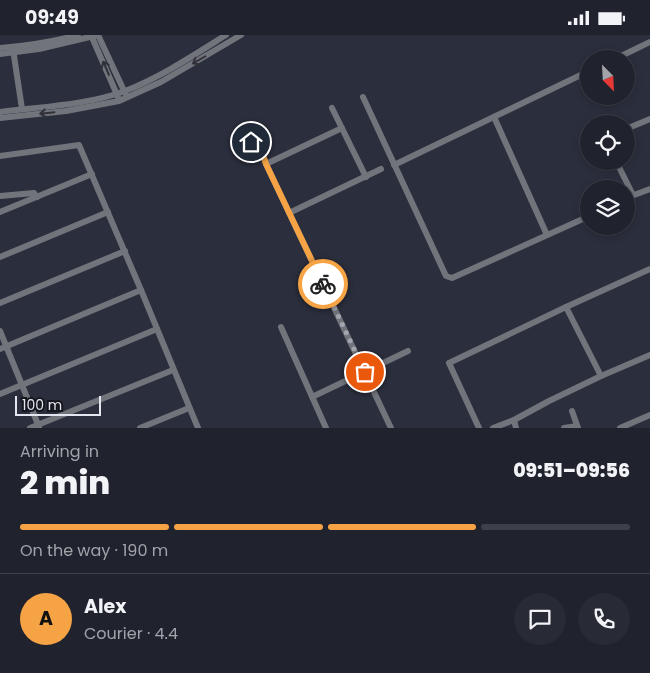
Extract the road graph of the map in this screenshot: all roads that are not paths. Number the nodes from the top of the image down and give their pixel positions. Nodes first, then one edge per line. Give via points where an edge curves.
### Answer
1 (78, 35) edge
2 (95, 35) edge
3 (226, 35) edge
4 (241, 35) edge
5 (650, 42) edge
6 (0, 48) edge
7 (13, 50) junction
8 (634, 50) edge
9 (0, 54) edge
10 (580, 75) edge
11 (126, 95) junction
12 (118, 97) junction
13 (363, 97) dead end
14 (332, 108) dead end
15 (22, 109) junction
16 (0, 112) edge
17 (494, 117) junction
18 (0, 118) edge
19 (650, 119) edge
20 (635, 125) edge
21 (342, 128) junction
22 (251, 142) dead end
23 (0, 156) edge
24 (266, 164) junction
25 (394, 165) junction
26 (382, 169) dead end
27 (92, 174) junction
28 (366, 177) junction
29 (650, 189) edge
30 (635, 195) edge
31 (0, 196) edge
32 (38, 197) junction
33 (0, 212) edge
34 (108, 212) junction
35 (289, 213) junction
36 (580, 220) edge
37 (547, 235) junction
38 (125, 251) junction
39 (0, 257) edge
40 (650, 269) edge
41 (141, 290) junction
42 (0, 303) edge
43 (566, 307) junction
44 (280, 327) dead end
45 (157, 329) junction
46 (0, 331) edge
47 (3, 347) edge
48 (408, 351) dead end
49 (650, 355) edge
50 (173, 370) junction
51 (365, 372) junction
52 (601, 376) junction
53 (22, 385) junction
54 (0, 394) edge
55 (312, 397) junction
56 (190, 408) junction
57 (572, 411) dead end
58 (650, 415) edge
59 (514, 420) junction
60 (39, 426) edge
61 (578, 427) edge
62 (30, 428) edge
63 (140, 428) edge
64 (198, 428) edge
65 (326, 428) edge
66 (391, 428) edge
67 (480, 428) edge
68 (493, 428) edge
69 (516, 428) edge
70 (564, 428) edge
71 (620, 428) edge

1 - 7 street
2 - 7 street via 39,49
2 - 11 street
12 -> 2 street
3 - 11 street
4 -> 11 street via 161,82
5 - 8 street
6 - 7 street
7 - 9 street
7 - 15 street
10 - 17 street
11 - 12 street
12 - 15 street
12 -> 18 street via 66,111
13 - 25 street
14 - 21 street
15 - 16 street
17 - 25 street
17 - 37 street
19 - 20 street
21 - 24 street
21 - 28 street
22 - 24 street via 260,147
23 - 27 street via 79,145
24 - 35 street
25 - 37 street via 449,278
26 - 28 street
27 - 32 street
27 - 34 street
28 - 35 street
29 - 30 street
31 - 32 street via 34,193
32 - 33 street
34 - 38 street
34 - 39 street
35 - 51 street
36 - 37 street
38 - 41 street
38 - 42 street
40 - 43 street
41 - 45 street
41 - 47 street
43 - 52 street
43 - 67 street via 449,363
44 - 55 street
45 - 50 street
45 - 53 street
46 - 47 street
47 - 53 street
48 - 51 street
49 - 52 street
50 - 56 street
50 - 60 street
51 - 55 street
51 - 66 street
52 - 59 street
53 - 54 street
53 - 60 street
55 - 65 street
56 - 63 street
56 - 64 street
57 - 61 street
58 - 71 street
59 - 68 street
59 - 69 street
60 - 62 street
61 - 70 street

